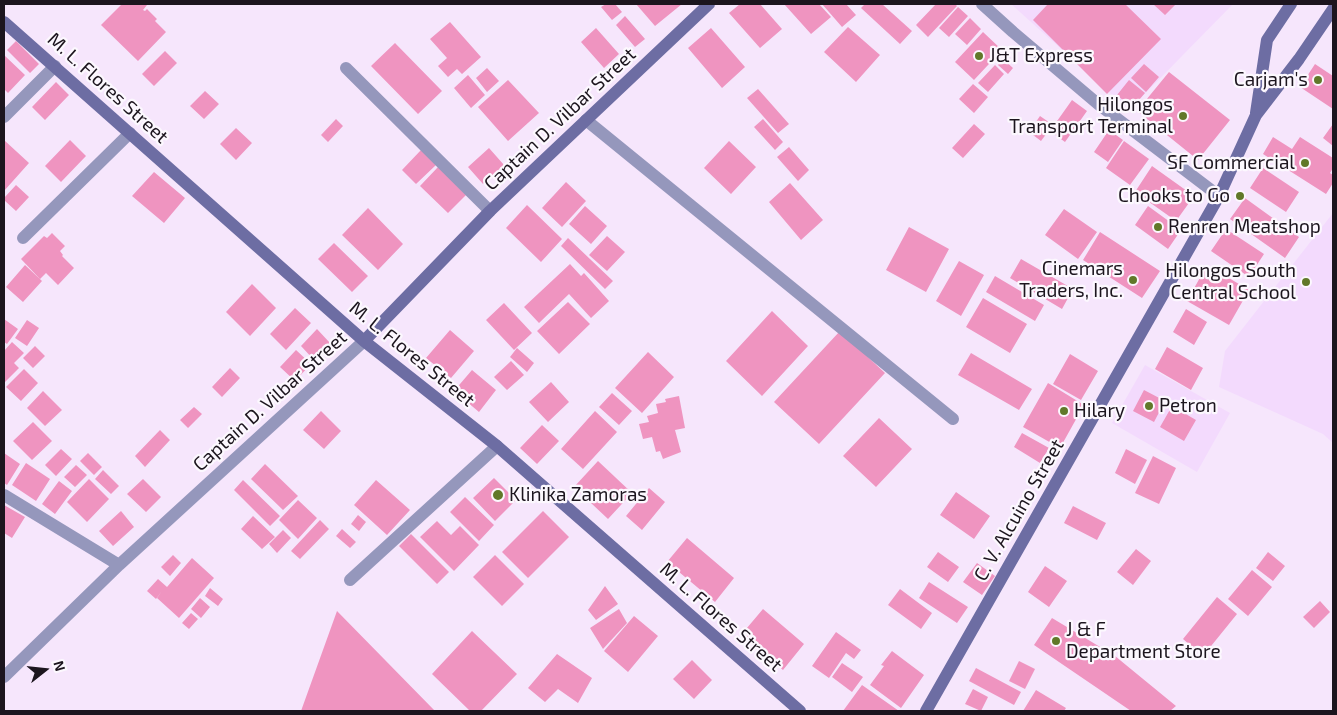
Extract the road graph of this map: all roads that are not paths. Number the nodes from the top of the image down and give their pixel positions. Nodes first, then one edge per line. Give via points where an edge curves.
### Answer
1 (709, 4) edge
2 (982, 4) edge
3 (1291, 4) edge
4 (1333, 9) edge
5 (4, 22) edge
6 (55, 66) junction
7 (346, 68) dead end
8 (1256, 115) junction
9 (4, 117) edge
10 (586, 120) junction
11 (130, 133) junction
12 (1219, 196) junction
13 (490, 211) junction
14 (23, 238) dead end
15 (364, 342) junction
16 (953, 419) dead end
17 (497, 446) junction
18 (4, 495) edge
19 (119, 565) junction
20 (350, 580) dead end
21 (4, 677) edge
22 (800, 711) edge
23 (926, 711) edge

1 - 10 street, Captain D. Vilbar Street
2 - 12 street via 1098,104
3 - 8 street, C. V. Alcuino Street via 1267,40
4 - 8 street, C. V. Alcuino Street
5 - 6 street, M. L. Flores Street
6 - 9 street
6 - 11 street, M. L. Flores Street
7 - 13 street
8 - 12 street, C. V. Alcuino Street
10 - 13 street, Captain D. Vilbar Street
10 - 16 street
11 - 14 street
11 - 15 street, M. L. Flores Street
12 - 23 street, C. V. Alcuino Street
13 - 15 street, Captain D. Vilbar Street
15 - 17 street, M. L. Flores Street
15 - 19 street, Captain D. Vilbar Street
17 - 20 street
17 - 22 street, M. L. Flores Street
18 - 19 street
19 - 21 street, Captain D. Vilbar Street

